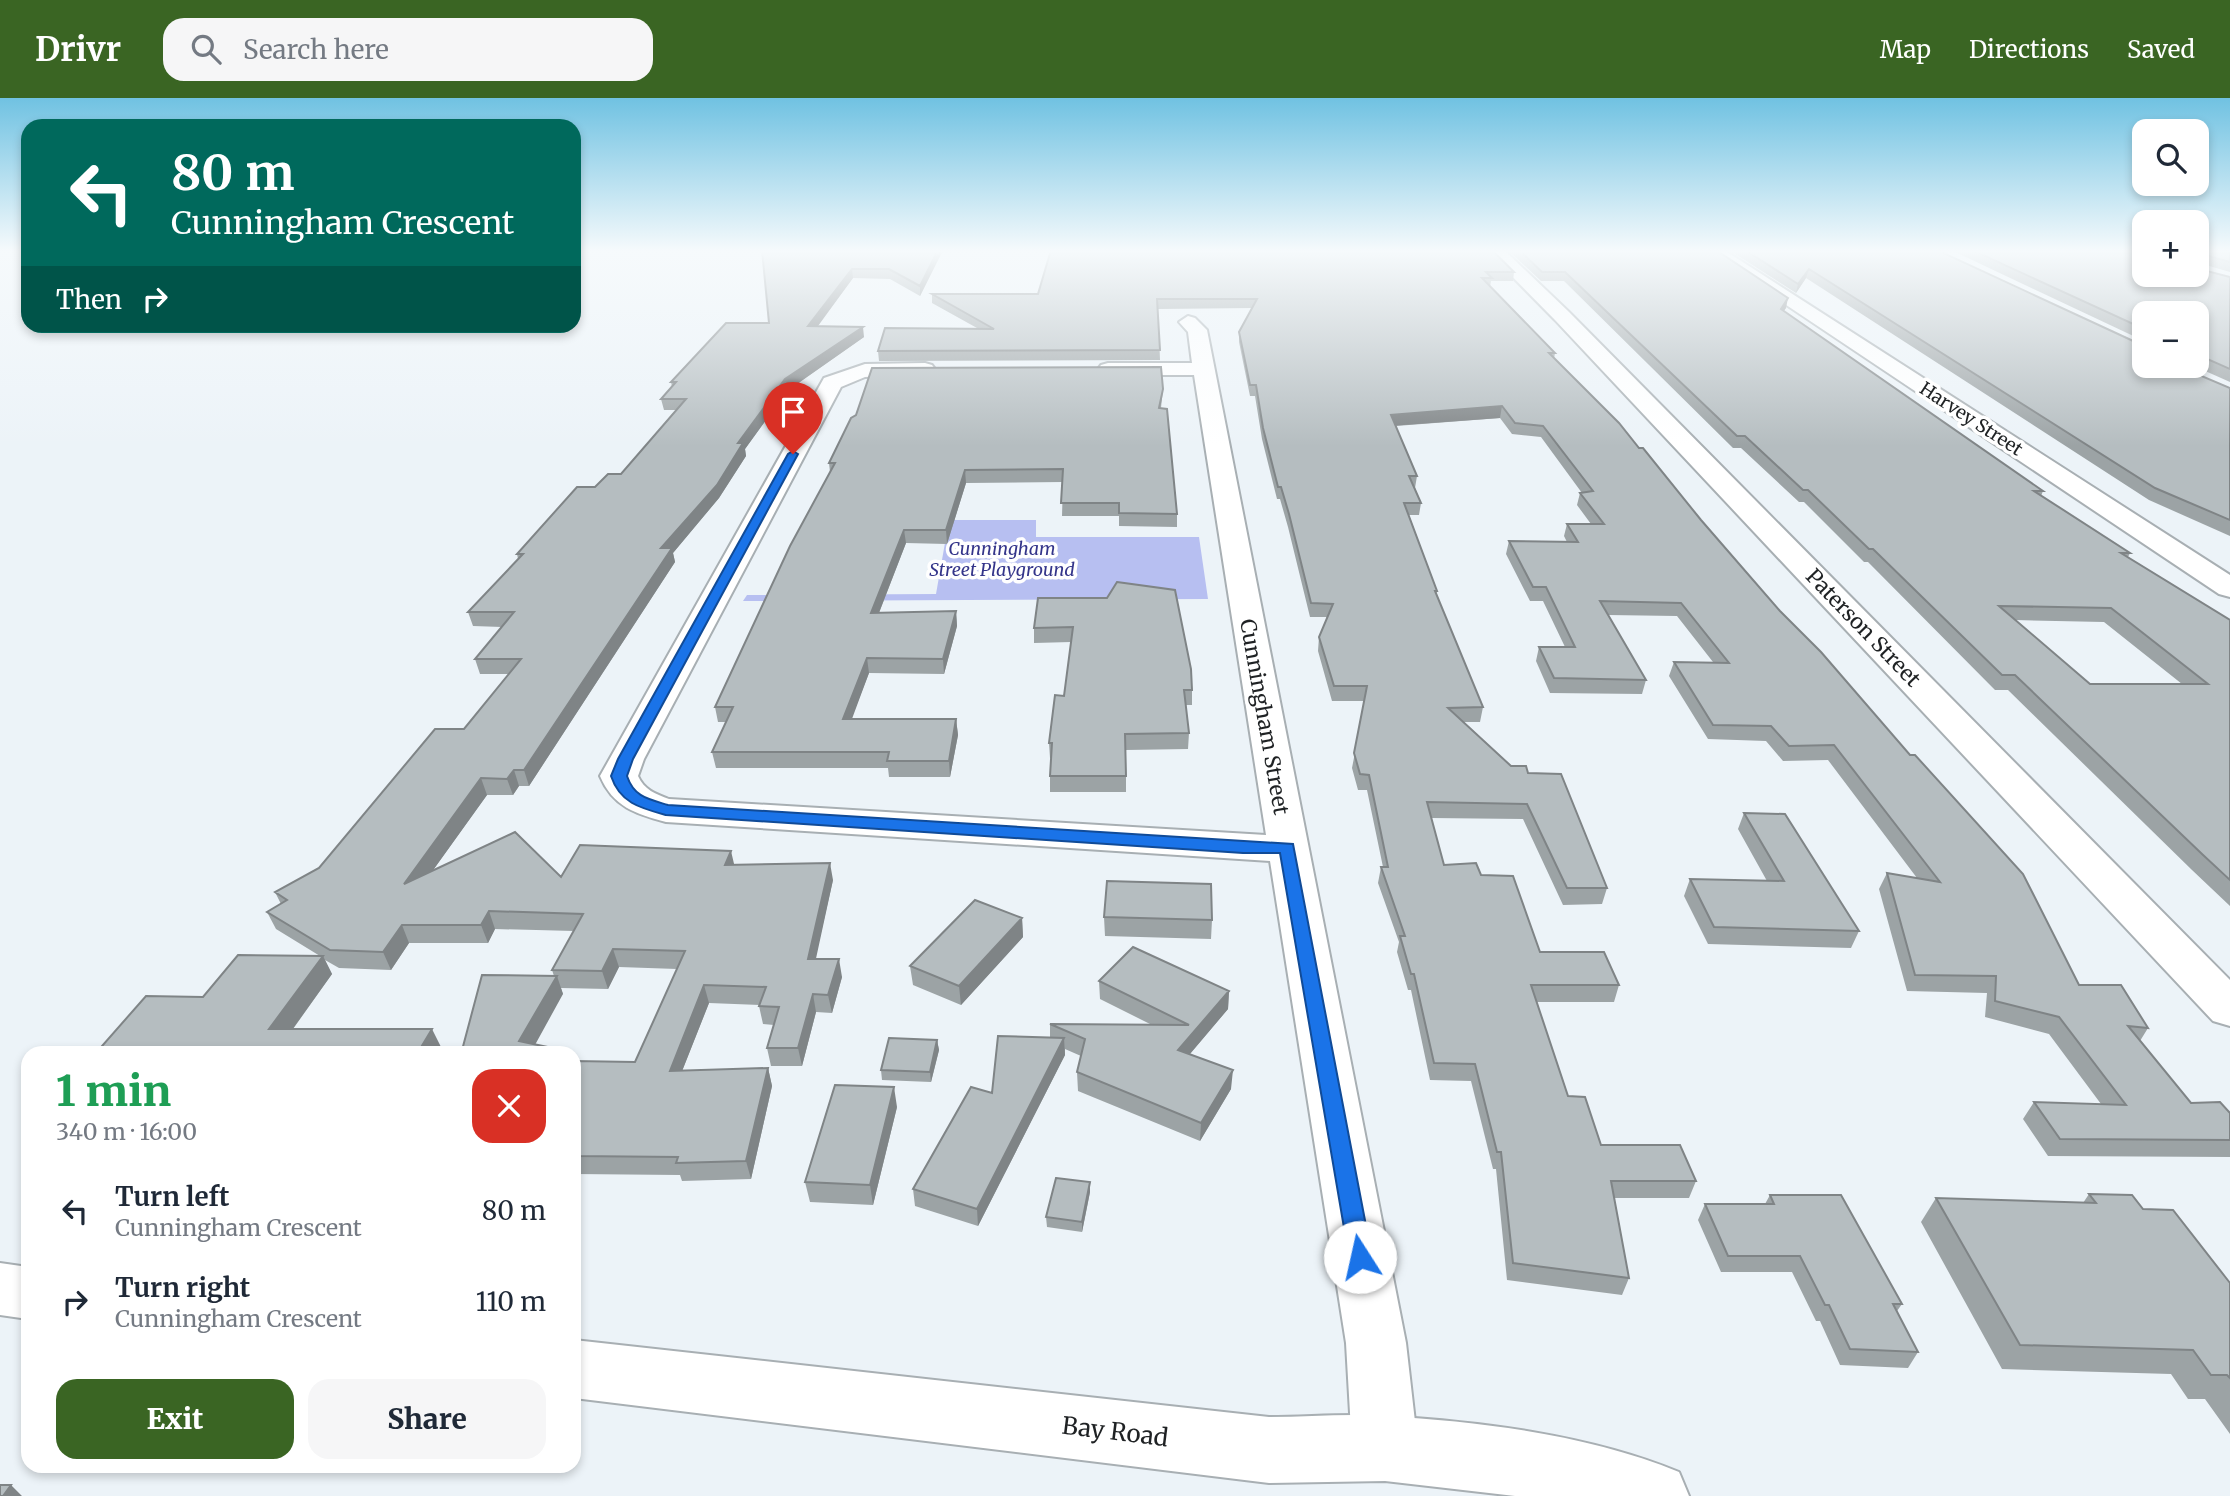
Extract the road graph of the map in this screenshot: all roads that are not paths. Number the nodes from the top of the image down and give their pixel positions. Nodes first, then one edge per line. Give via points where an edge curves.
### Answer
1 (1561, 315) edge
2 (1812, 315) edge
3 (1188, 322) dead end
4 (951, 369) edge
5 (1073, 369) edge
6 (1204, 369) junction
7 (2230, 588) edge
8 (1287, 848) junction
9 (2230, 1009) edge
10 (0, 1289) edge
11 (21, 1292) edge
12 (581, 1371) edge
13 (1385, 1448) junction
14 (1654, 1496) edge

1 - 9 street, Paterson Street
2 - 7 street, Harvey Street
3 - 6 street, Cunningham Street via 1197,330
4 - 8 street via 869,370 832,383 626,759 619,776 623,789 635,800 666,810
5 - 6 street
6 - 8 street, Cunningham Street
8 - 13 street, Cunningham Street via 1376,1343
10 - 11 street
12 - 13 street, Bay Road via 1269,1450
13 - 14 street, Bay Road via 1549,1467

